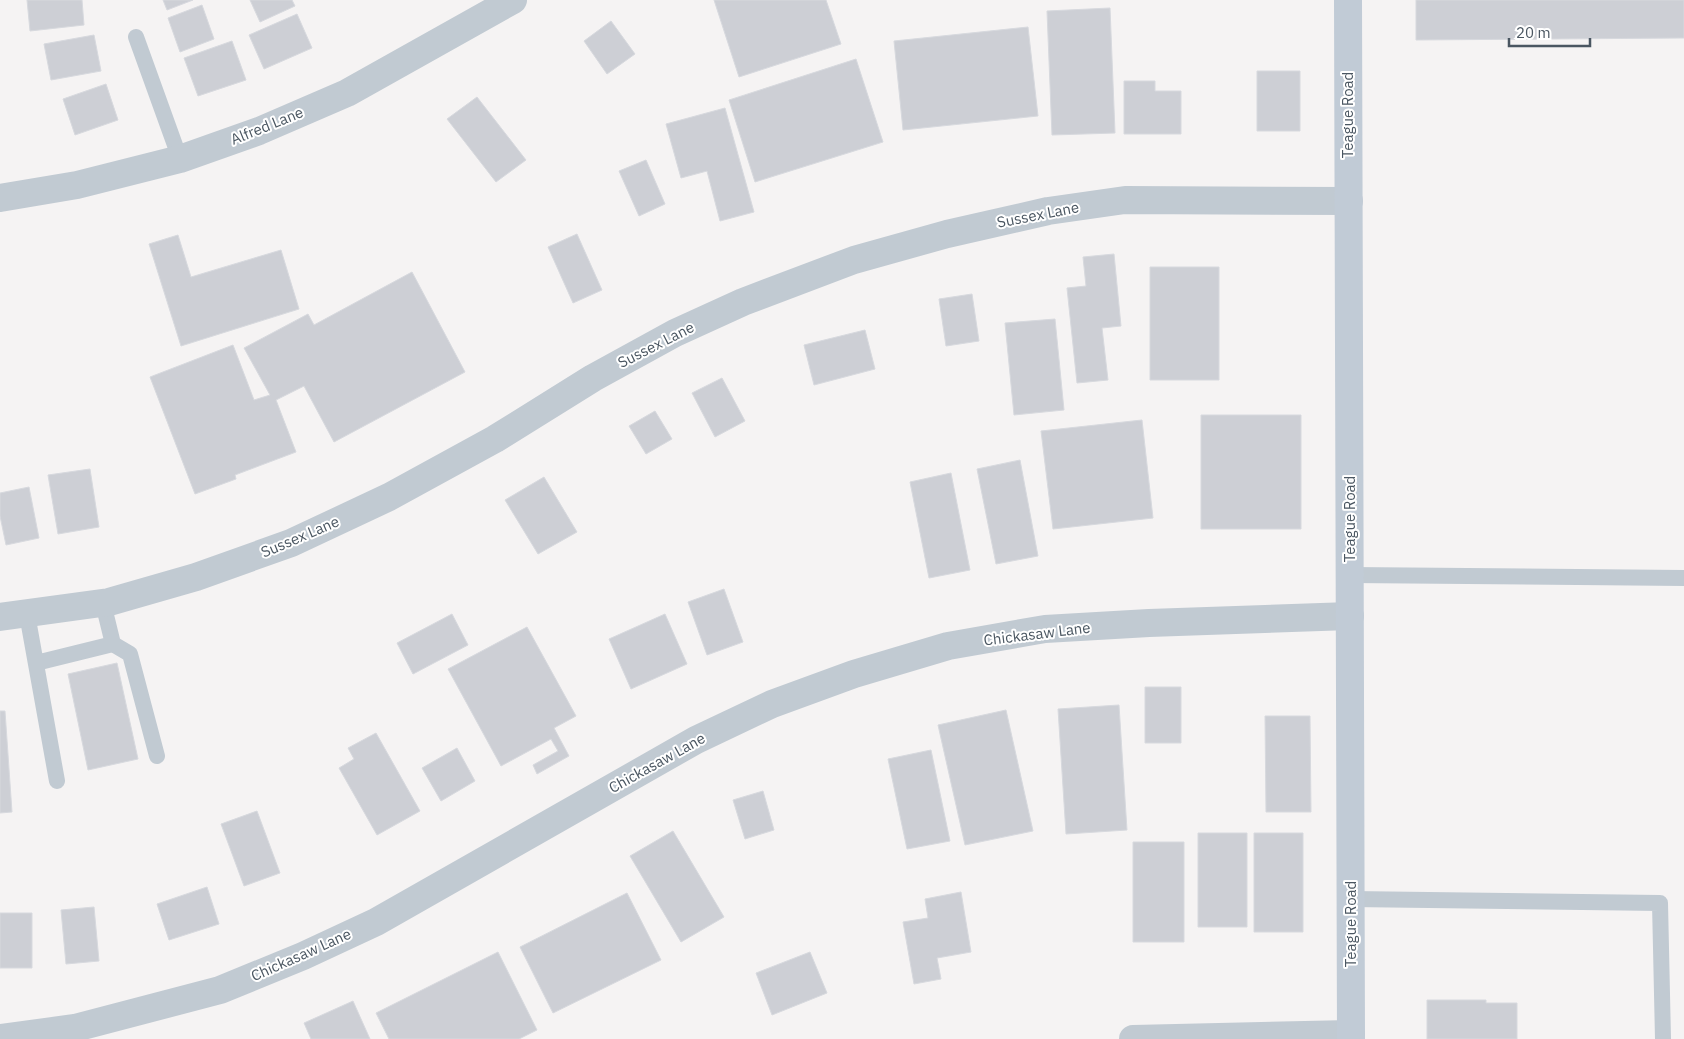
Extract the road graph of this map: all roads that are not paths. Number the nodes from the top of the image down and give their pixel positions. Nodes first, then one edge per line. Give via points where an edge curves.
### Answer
1 (513, 0) edge
2 (1348, 0) edge
3 (136, 38) dead end
4 (180, 159) junction
5 (0, 198) edge
6 (1349, 201) junction
7 (1350, 575) junction
8 (1684, 578) edge
9 (103, 603) junction
10 (28, 614) junction
11 (1350, 616) junction
12 (0, 617) edge
13 (113, 644) junction
14 (36, 663) junction
15 (157, 756) dead end
16 (57, 781) dead end
17 (1351, 899) junction
18 (1351, 1036) edge
19 (0, 1038) edge
20 (1133, 1039) edge
21 (1663, 1039) edge

1 - 4 street, Alfred Lane via 347,93
2 - 6 street, Teague Road
3 - 4 lane
4 - 5 street, Alfred Lane via 77,185
6 - 7 street, Teague Road
6 - 9 street, Sussex Lane via 1125,200 1048,211 854,260 743,302 675,333 446,466 291,543 196,577
7 - 8 lane
7 - 11 street, Teague Road
9 - 10 street, Sussex Lane
9 - 13 lane
10 - 12 street, Sussex Lane
10 - 14 lane
11 - 17 street, Teague Road
11 - 19 street, Chickasaw Lane via 1148,622 1045,629 948,646 854,674 772,704 696,740 376,922 302,956 220,990 76,1028
13 - 14 lane
13 - 15 lane via 130,654
14 - 16 lane
17 - 18 street, Teague Road
17 - 21 lane via 1660,903
18 - 20 street

